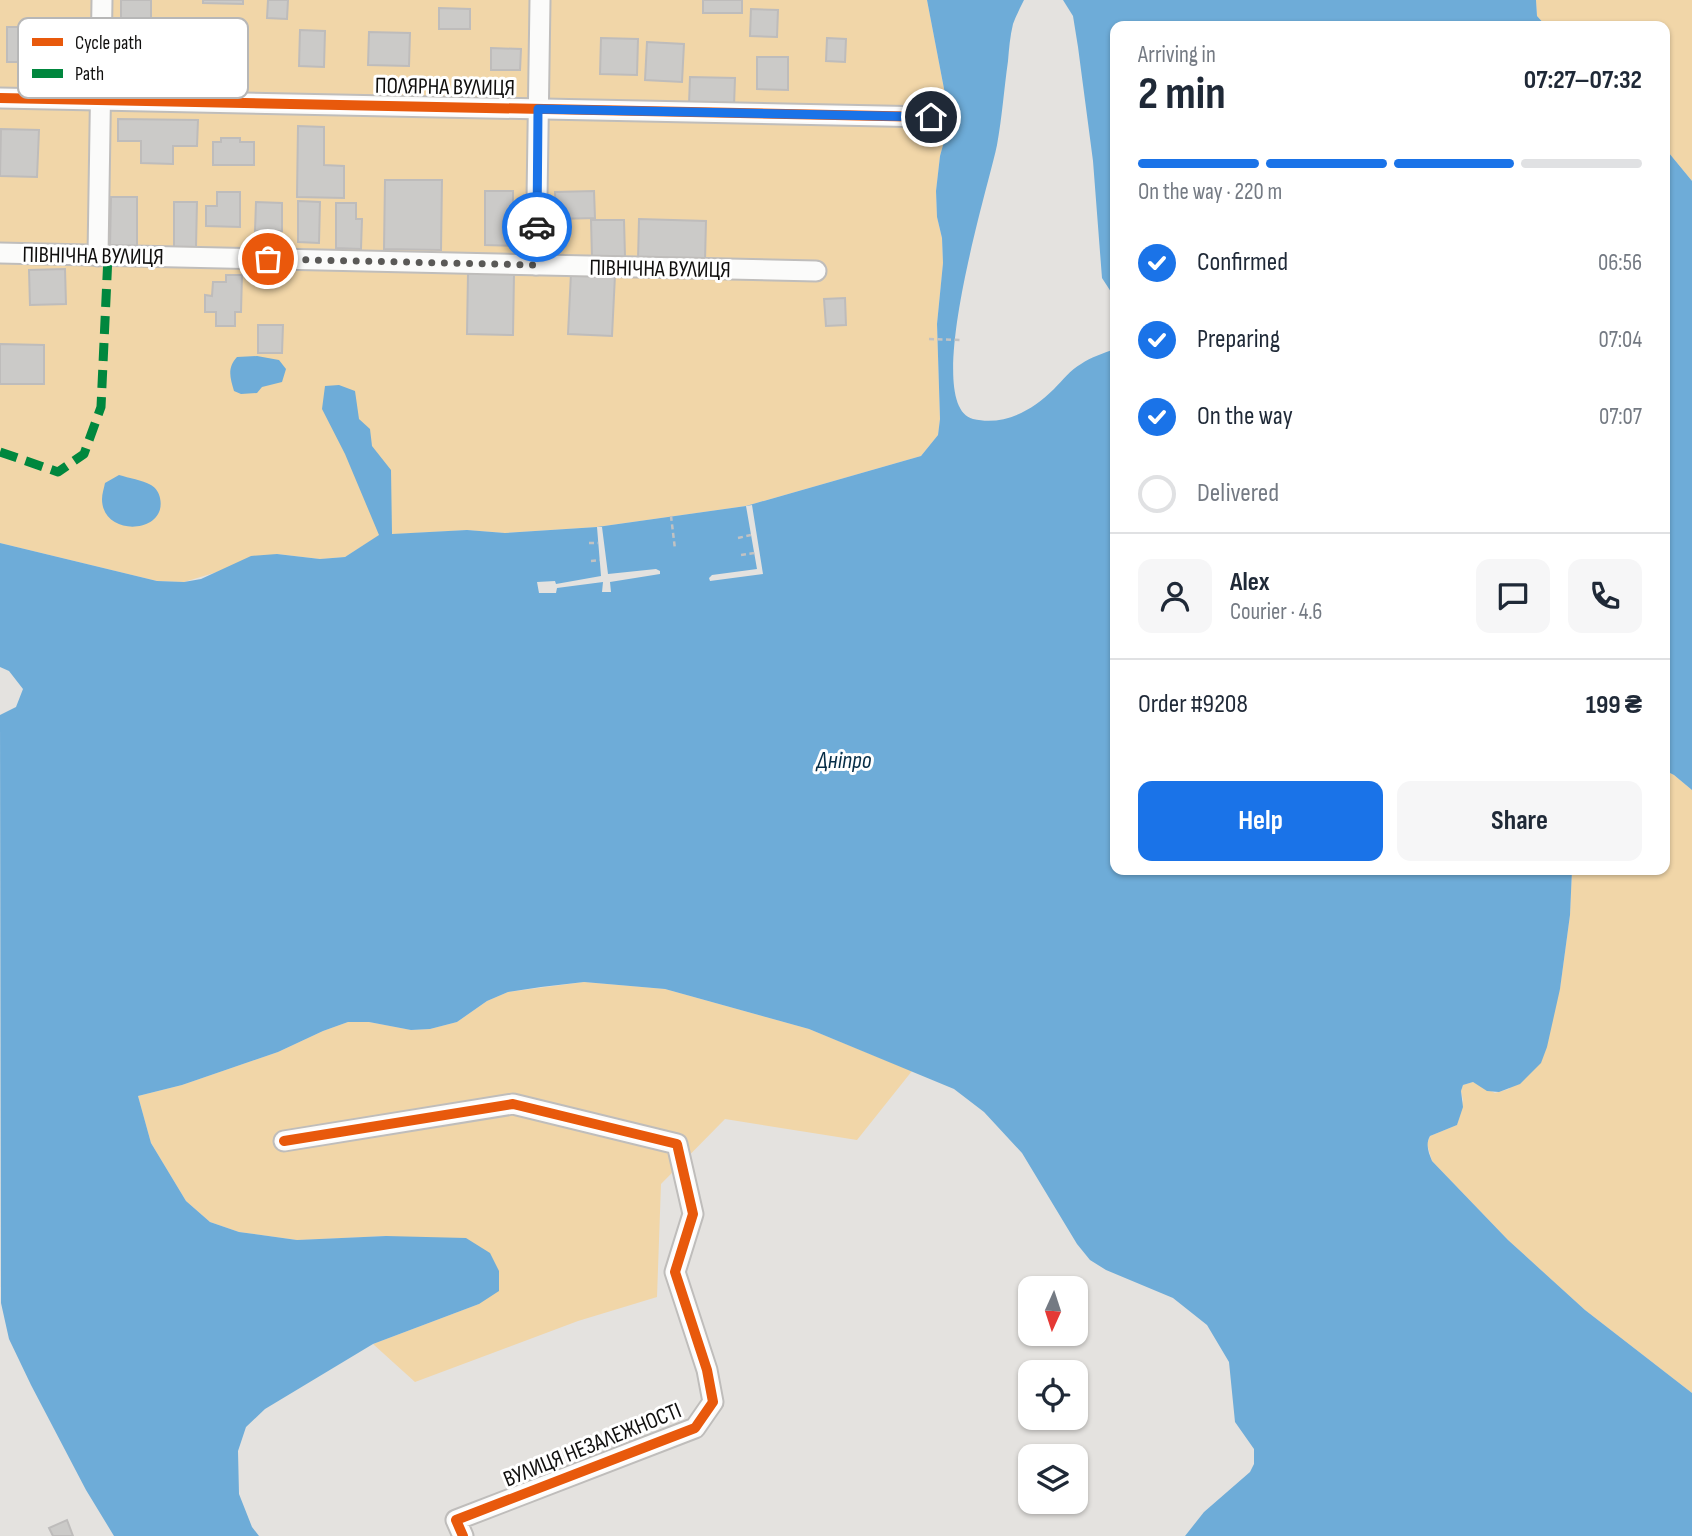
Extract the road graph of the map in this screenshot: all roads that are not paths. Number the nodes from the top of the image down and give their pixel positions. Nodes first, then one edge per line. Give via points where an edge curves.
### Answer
1 (102, 0) edge
2 (540, 0) edge
3 (102, 18) edge
4 (0, 98) edge
5 (100, 100) junction
6 (538, 109) junction
7 (931, 117) dead end
8 (0, 253) edge
9 (97, 256) junction
10 (536, 265) junction
11 (816, 271) dead end
12 (284, 1141) dead end
13 (463, 1536) edge

1 - 3 street
2 - 6 street
4 - 5 street, ПОЛЯРНА ВУЛИЦЯ
5 - 6 street, ПОЛЯРНА ВУЛИЦЯ
5 - 9 street
6 - 7 street, ПОЛЯРНА ВУЛИЦЯ
6 - 10 street
8 - 9 street, ПІВНІЧНА ВУЛИЦЯ
9 - 10 street, ПІВНІЧНА ВУЛИЦЯ
10 - 11 street, ПІВНІЧНА ВУЛИЦЯ
12 - 13 street, ВУЛИЦЯ НЕЗАЛЕЖНОСТІ via 513,1104 677,1144 693,1214 675,1272 713,1402 695,1428 456,1520

